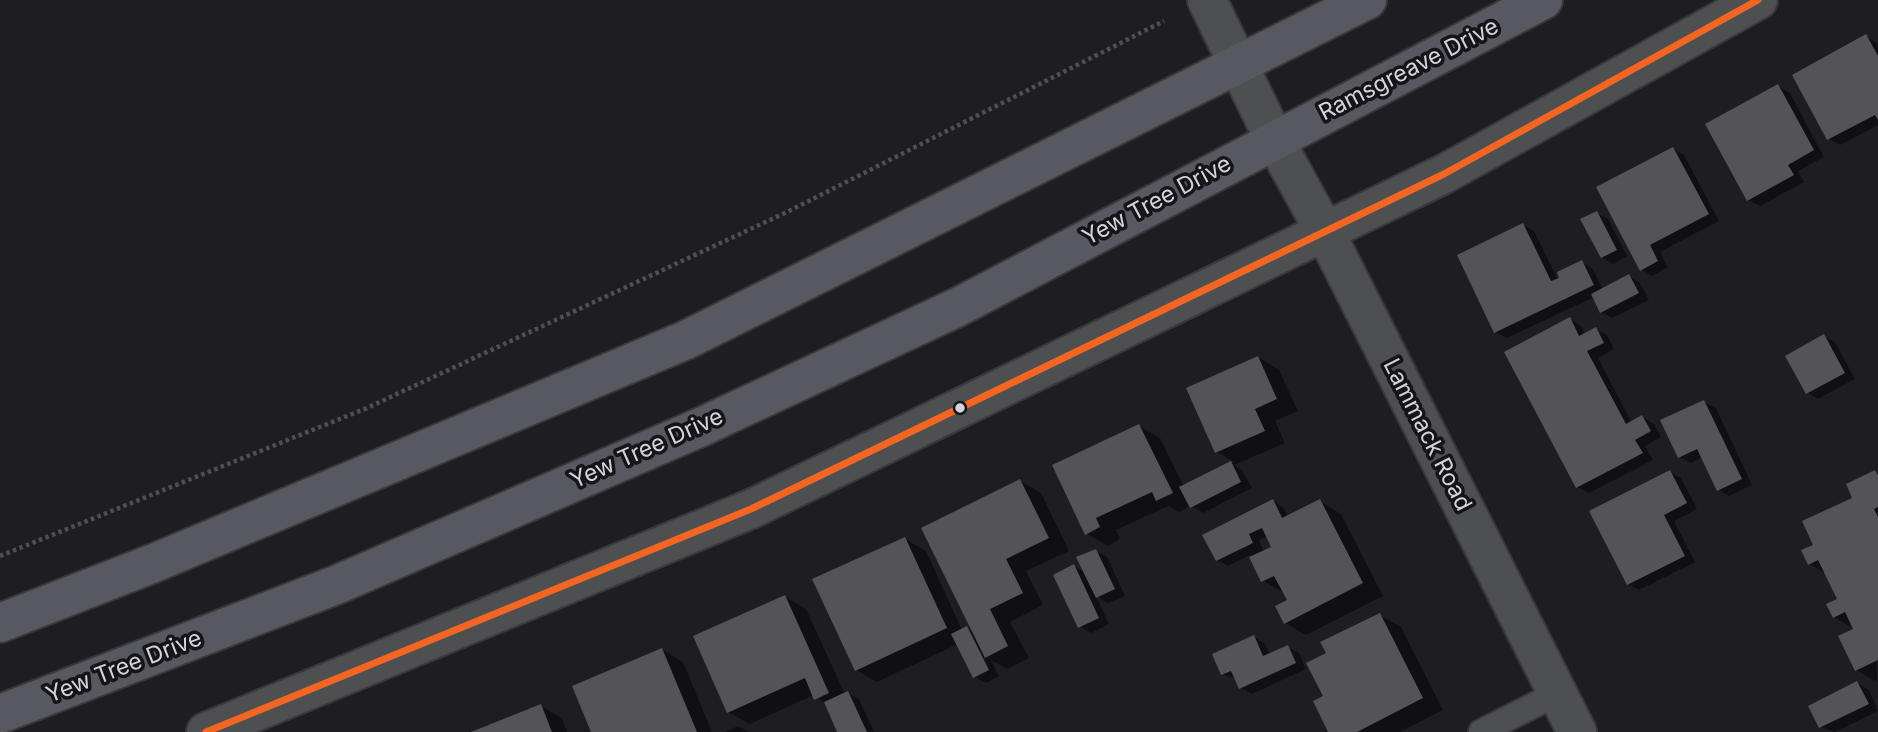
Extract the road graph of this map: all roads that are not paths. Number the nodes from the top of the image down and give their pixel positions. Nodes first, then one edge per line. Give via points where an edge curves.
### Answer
1 (1207, 0) edge
2 (1367, 0) edge
3 (1544, 0) edge
4 (1758, 0) edge
5 (1239, 66) junction
6 (1274, 139) junction
7 (1325, 232) junction
8 (0, 623) edge
9 (1558, 693) junction
10 (0, 714) edge
11 (206, 732) edge
12 (1481, 732) edge
13 (1577, 732) edge

1 - 5 street
2 - 5 highway
3 - 6 highway, Ramsgreave Drive
4 - 7 street via 1444,174
5 - 6 street, Lammack Road
5 - 8 highway via 686,340 154,564
6 - 7 street, Lammack Road
6 - 10 highway, Yew Tree Drive via 958,307 701,426 336,585
7 - 9 street, Lammack Road
7 - 11 street via 751,509
9 - 12 lane
9 - 13 street, Lammack Road

